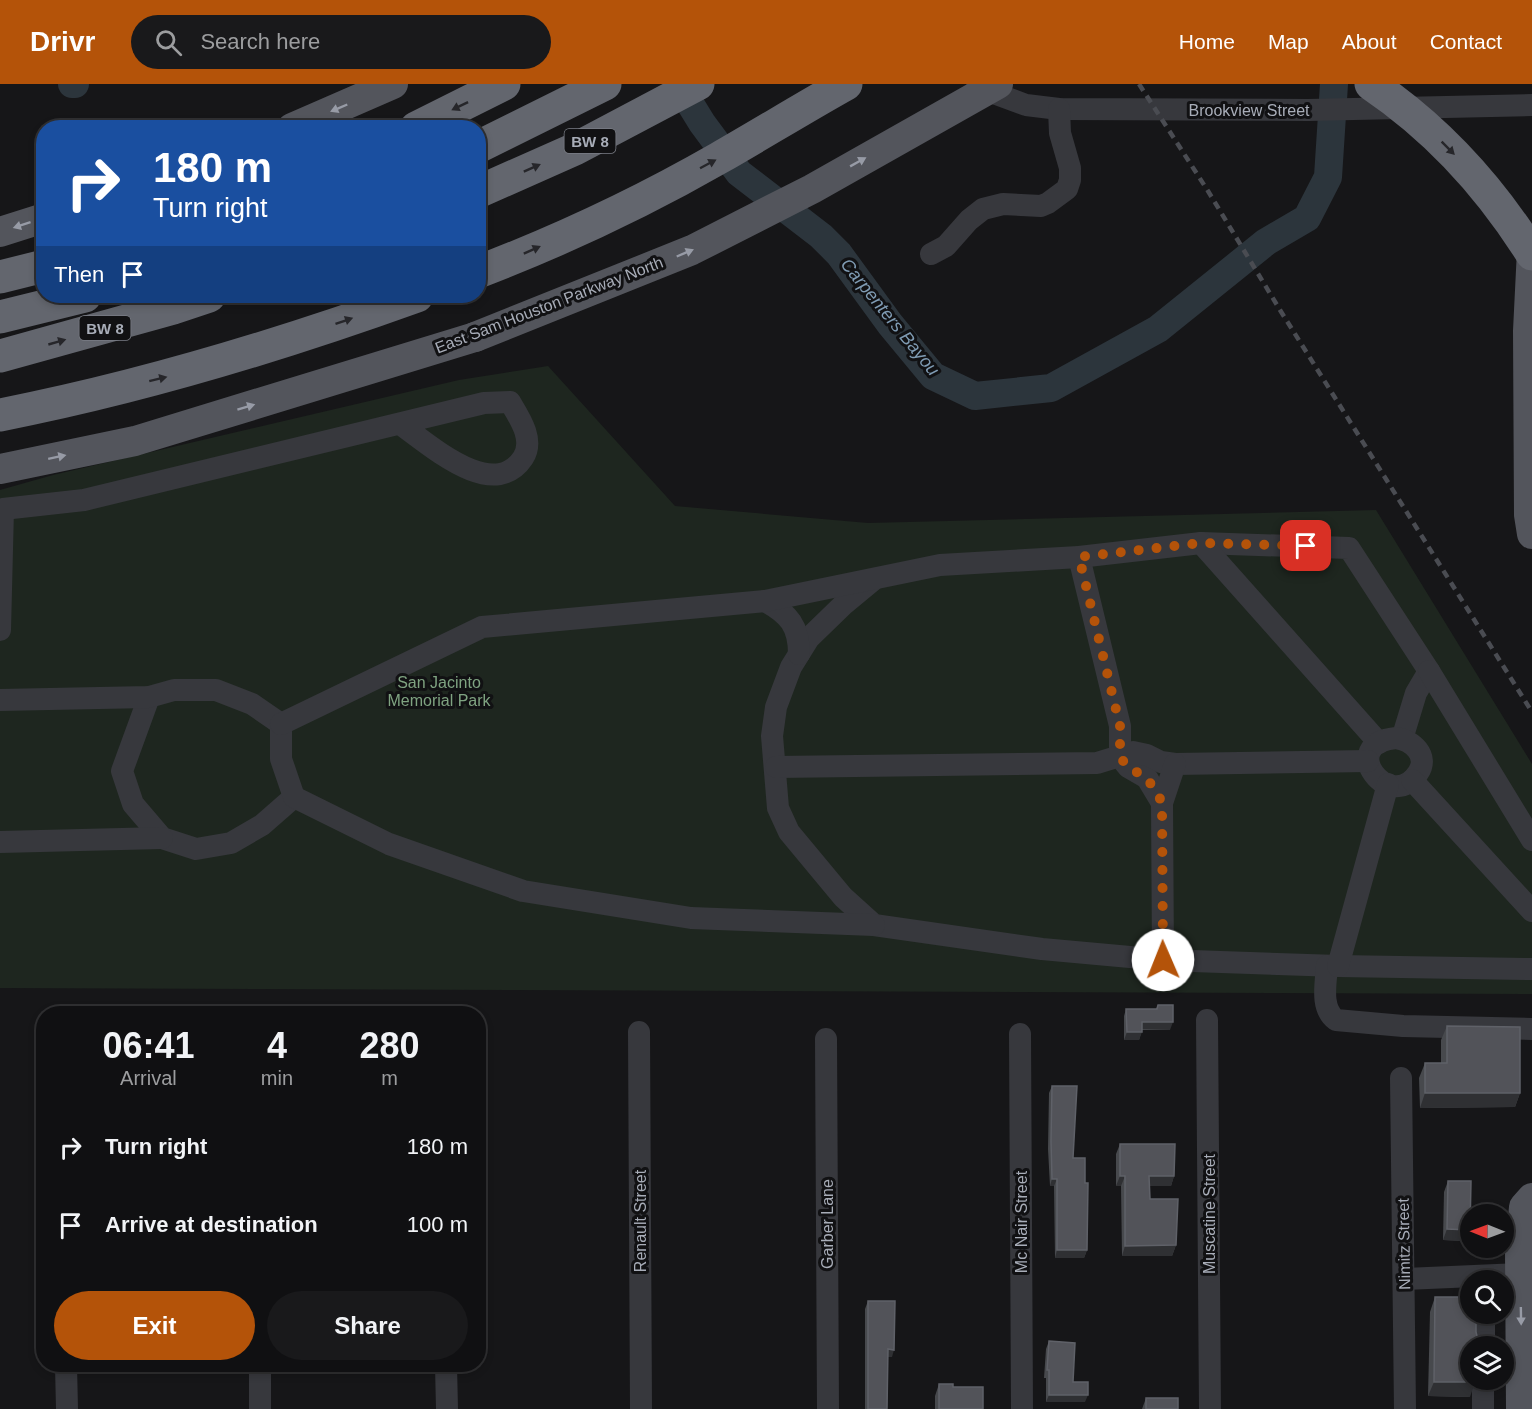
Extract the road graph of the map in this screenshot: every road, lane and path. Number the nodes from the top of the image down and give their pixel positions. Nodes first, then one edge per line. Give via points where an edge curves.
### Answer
1 (504, 84) edge
2 (605, 84) edge
3 (698, 84) edge
4 (838, 84) edge
5 (846, 84) edge
6 (970, 84) edge
7 (998, 84) edge
8 (389, 86) edge
9 (1375, 96) edge
10 (1532, 105) edge
11 (802, 109) junction
12 (1059, 109) junction
13 (310, 120) edge
14 (432, 120) edge
15 (486, 143) edge
16 (486, 188) edge
17 (36, 221) edge
18 (0, 232) edge
19 (1532, 252) edge
20 (931, 254) dead end
21 (36, 268) edge
22 (486, 269) edge
23 (0, 277) edge
24 (57, 303) edge
25 (188, 303) edge
26 (396, 303) edge
27 (0, 317) edge
28 (0, 357) edge
29 (0, 415) edge
30 (400, 423) junction
31 (0, 469) edge
32 (1, 504) edge
33 (1532, 534) edge
34 (1201, 543) junction
35 (1079, 557) junction
36 (873, 580) junction
37 (765, 601) junction
38 (0, 630) edge
39 (799, 654) junction
40 (1429, 671) junction
41 (149, 697) junction
42 (0, 700) edge
43 (281, 724) junction
44 (1402, 739) junction
45 (1373, 752) junction
46 (1120, 757) junction
47 (1175, 764) junction
48 (776, 767) junction
49 (1412, 780) junction
50 (1388, 784) junction
51 (294, 797) junction
52 (1162, 802) junction
53 (162, 838) junction
54 (1532, 840) edge
55 (0, 842) edge
56 (1532, 911) edge
57 (874, 924) junction
58 (1163, 960) junction
59 (1332, 966) junction
60 (1532, 969) edge
61 (1207, 1020) dead end
62 (1532, 1029) edge
63 (639, 1032) dead end
64 (1020, 1034) dead end
65 (825, 1039) dead end
66 (1401, 1078) dead end
67 (1532, 1198) edge
68 (1520, 1274) junction
69 (1514, 1275) edge
70 (1460, 1278) edge
71 (1405, 1279) junction
72 (1514, 1337) edge
73 (1514, 1369) edge
74 (66, 1372) edge
75 (260, 1372) edge
76 (446, 1372) edge
77 (1483, 1390) edge
78 (67, 1409) edge
79 (260, 1409) edge
80 (447, 1409) edge
81 (641, 1409) edge
82 (828, 1409) edge
83 (1022, 1409) edge
84 (1210, 1409) edge
85 (1405, 1409) edge
86 (1483, 1409) edge
87 (1521, 1409) edge

1 -> 14 highway
2 - 15 highway, BW 8
16 -> 3 highway, BW 8 via 575,149
4 - 11 highway
5 - 11 highway
6 - 12 street, Brookview Street via 1026,105
31 -> 7 main road, East Sam Houston Parkway North, bridge via 135,441 475,337 692,250 812,189
8 -> 13 main road
9 - 10 street, Brookview Street
9 - 12 street, Brookview Street via 1308,110
9 -> 19 highway, bridge via 1395,100 1432,132 1473,173
22 -> 11 highway via 667,186
12 - 20 street via 1060,133 1070,168 1066,189 1041,206 1003,204 983,209 946,246
17 -> 18 main road
19 - 33 main road via 1528,331
21 - 23 highway
24 - 27 highway, BW 8
28 -> 25 highway, BW 8
29 -> 26 highway via 222,361
30 - 30 street via 484,403 510,402 526,432 525,455 513,471 494,476 474,471
30 - 32 street via 84,500
32 - 38 street
34 - 35 street
34 - 40 street via 1348,548
34 - 45 street
35 - 36 street via 940,565
35 - 46 street via 1120,726
36 - 37 street
36 - 39 street via 809,639
37 - 39 street via 781,609 792,622 799,637
37 - 43 street via 482,627
39 - 48 street via 776,707 772,736
40 - 44 street via 1416,693
40 - 54 street
41 - 42 street
41 - 43 street via 174,690 216,690 252,704
41 - 53 street via 122,771 133,804
43 - 51 street via 281,759
44 - 45 street via 1390,739
44 - 49 street via 1414,745 1421,757 1420,769
45 - 47 street via 1306,761
45 - 50 street via 1369,767 1376,778
46 - 47 street via 1133,752
46 - 48 street via 1097,763
46 - 52 street via 1147,778
47 - 52 street
48 - 57 street via 778,808 789,832 843,897
49 - 50 street
49 - 56 street
50 - 59 street
51 - 53 street via 262,825 231,843 196,849
51 - 57 street via 389,844 523,891 691,918
52 - 58 street
53 - 55 street
57 - 58 street via 1042,949
58 - 59 street
59 - 60 street
59 - 62 street via 1325,1005 1336,1020
61 - 84 street, Muscatine Street
63 - 81 street, Renault Street
64 - 83 street, Mc Nair Street
65 - 82 street, Garber Lane
66 - 71 street, Nimitz Street
67 - 68 main road via 1524,1207
68 - 69 street
68 -> 72 main road
70 - 71 street
71 - 85 street, Nimitz Street
73 - 87 main road
74 - 78 street
75 - 79 street
76 - 80 street
77 - 86 street

